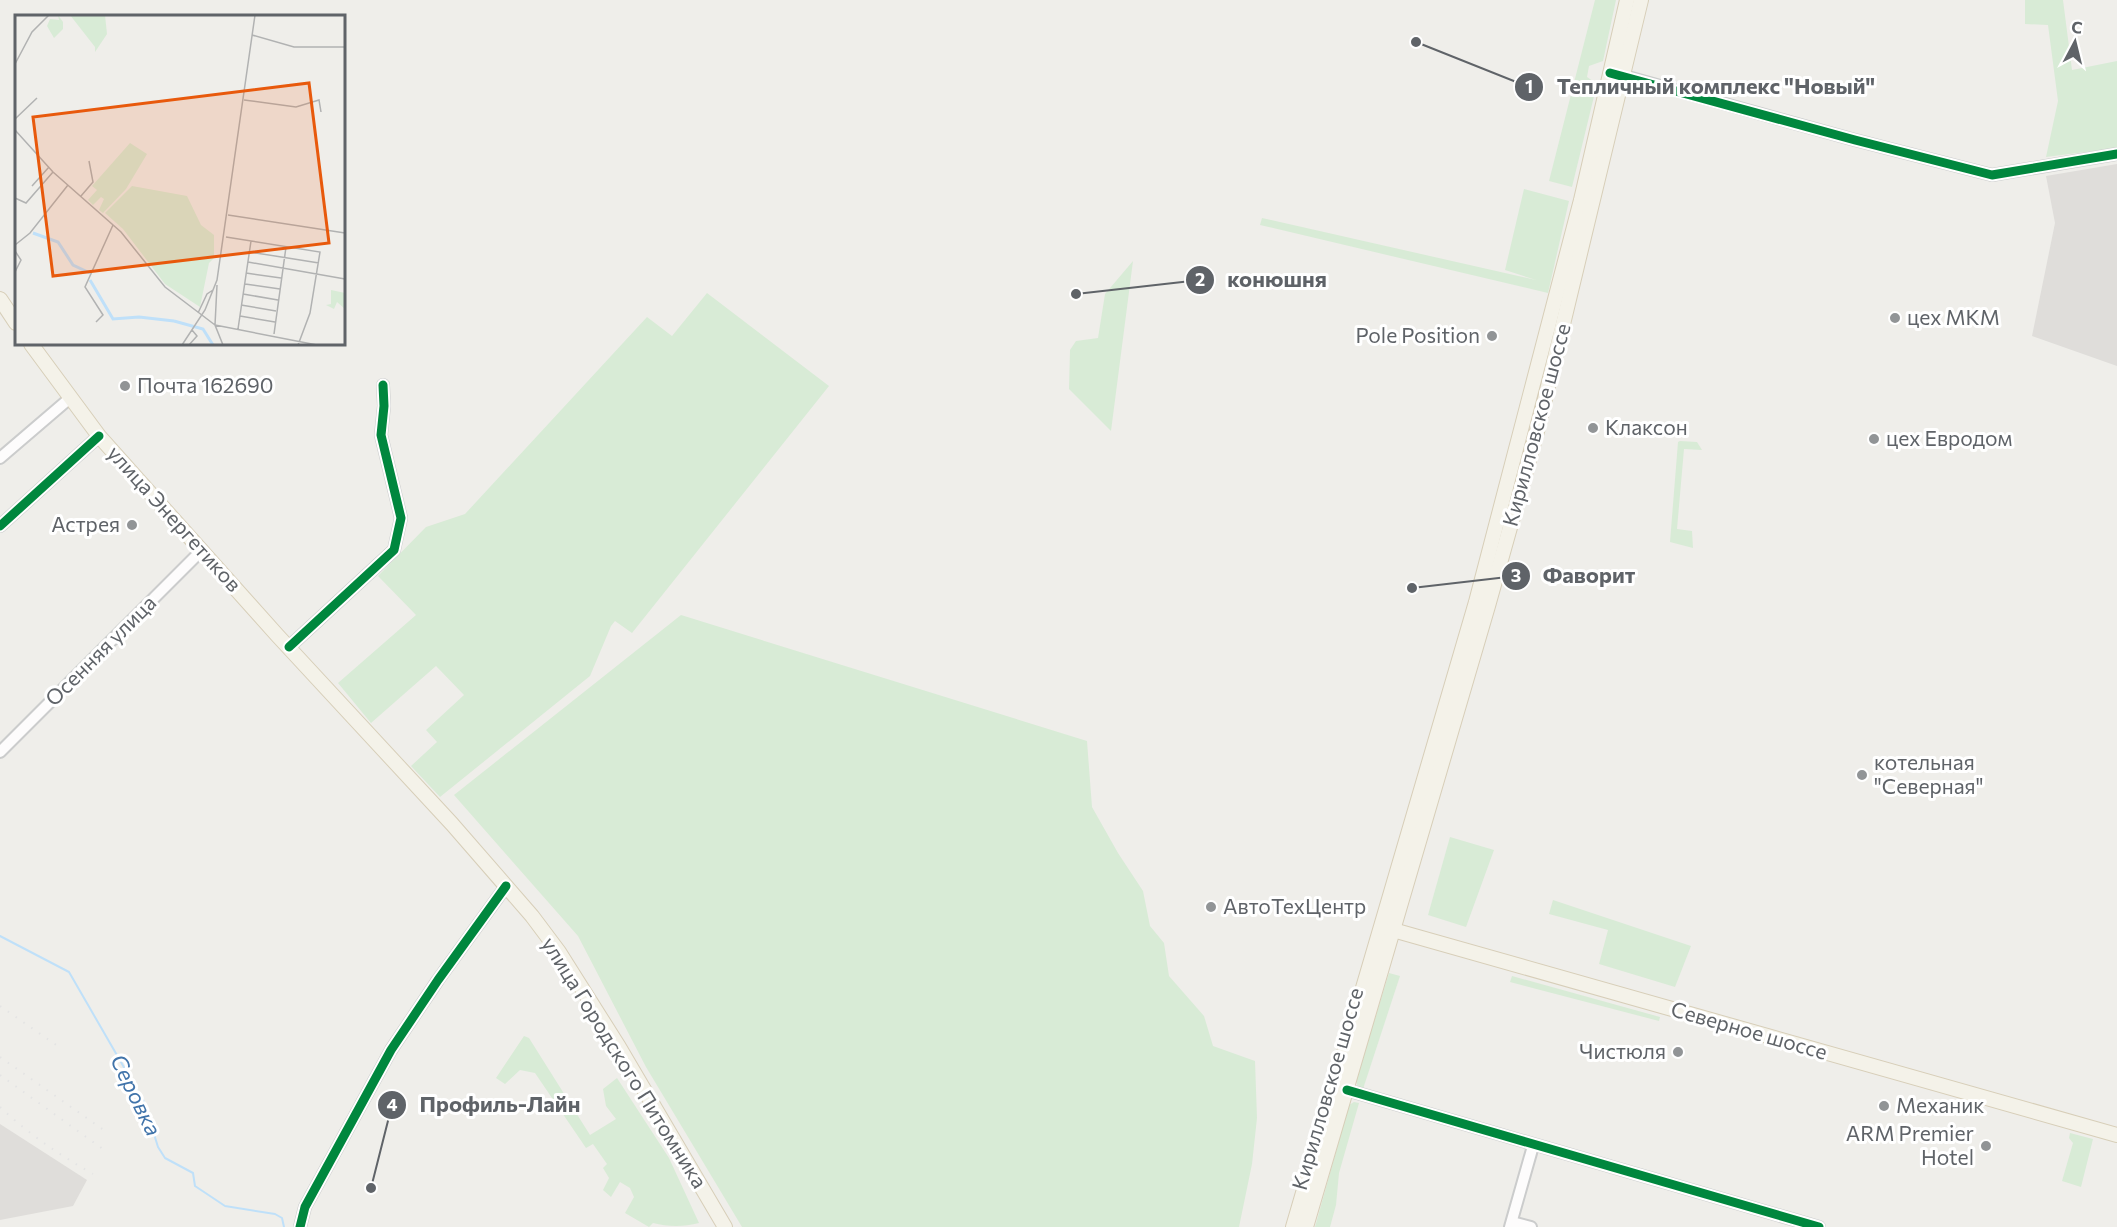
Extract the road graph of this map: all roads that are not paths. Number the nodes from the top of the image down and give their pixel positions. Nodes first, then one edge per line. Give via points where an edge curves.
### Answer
1 (1626, 0) edge
2 (1641, 0) edge
3 (1617, 74) junction
4 (2117, 154) edge
5 (0, 299) edge
6 (15, 322) edge
7 (32, 345) edge
8 (383, 385) dead end
9 (70, 398) junction
10 (99, 436) junction
11 (0, 458) edge
12 (0, 526) edge
13 (202, 550) junction
14 (277, 635) joint
15 (290, 647) junction
16 (0, 752) edge
17 (506, 886) junction
18 (1387, 928) junction
19 (1347, 1090) junction
20 (2117, 1135) edge
21 (1533, 1146) junction
22 (1790, 1223) edge
23 (1511, 1224) edge
24 (300, 1227) edge
25 (725, 1227) edge
26 (1293, 1227) edge
27 (1306, 1227) edge
28 (1531, 1227) edge
29 (1819, 1227) edge

1 - 3 main road, Кирилловское шоссе
2 - 3 main road, Кирилловское шоссе
3 - 4 street via 1992,175
3 - 18 main road, Кирилловское шоссе via 1539,424 1485,617
5 - 6 main road
7 - 9 main road, улица Энергетиков
8 - 15 street via 381,435 401,519 394,549
9 - 10 main road, улица Энергетиков
9 - 11 street
10 - 12 street
10 - 13 main road, улица Энергетиков
13 - 14 main road, улица Энергетиков
13 - 16 street, Осенняя улица
14 - 15 main road, улица Городского Питомника
15 - 17 main road, улица Городского Питомника
17 - 24 street via 391,1050 305,1207
17 - 25 main road, улица Городского Питомника via 559,952
18 - 19 main road, Кирилловское шоссе
18 - 20 main road, Северное шоссе
18 - 26 main road, Кирилловское шоссе
19 - 21 street
19 - 27 main road, Кирилловское шоссе
21 - 22 street
21 - 23 street
22 - 29 street
23 - 28 street

